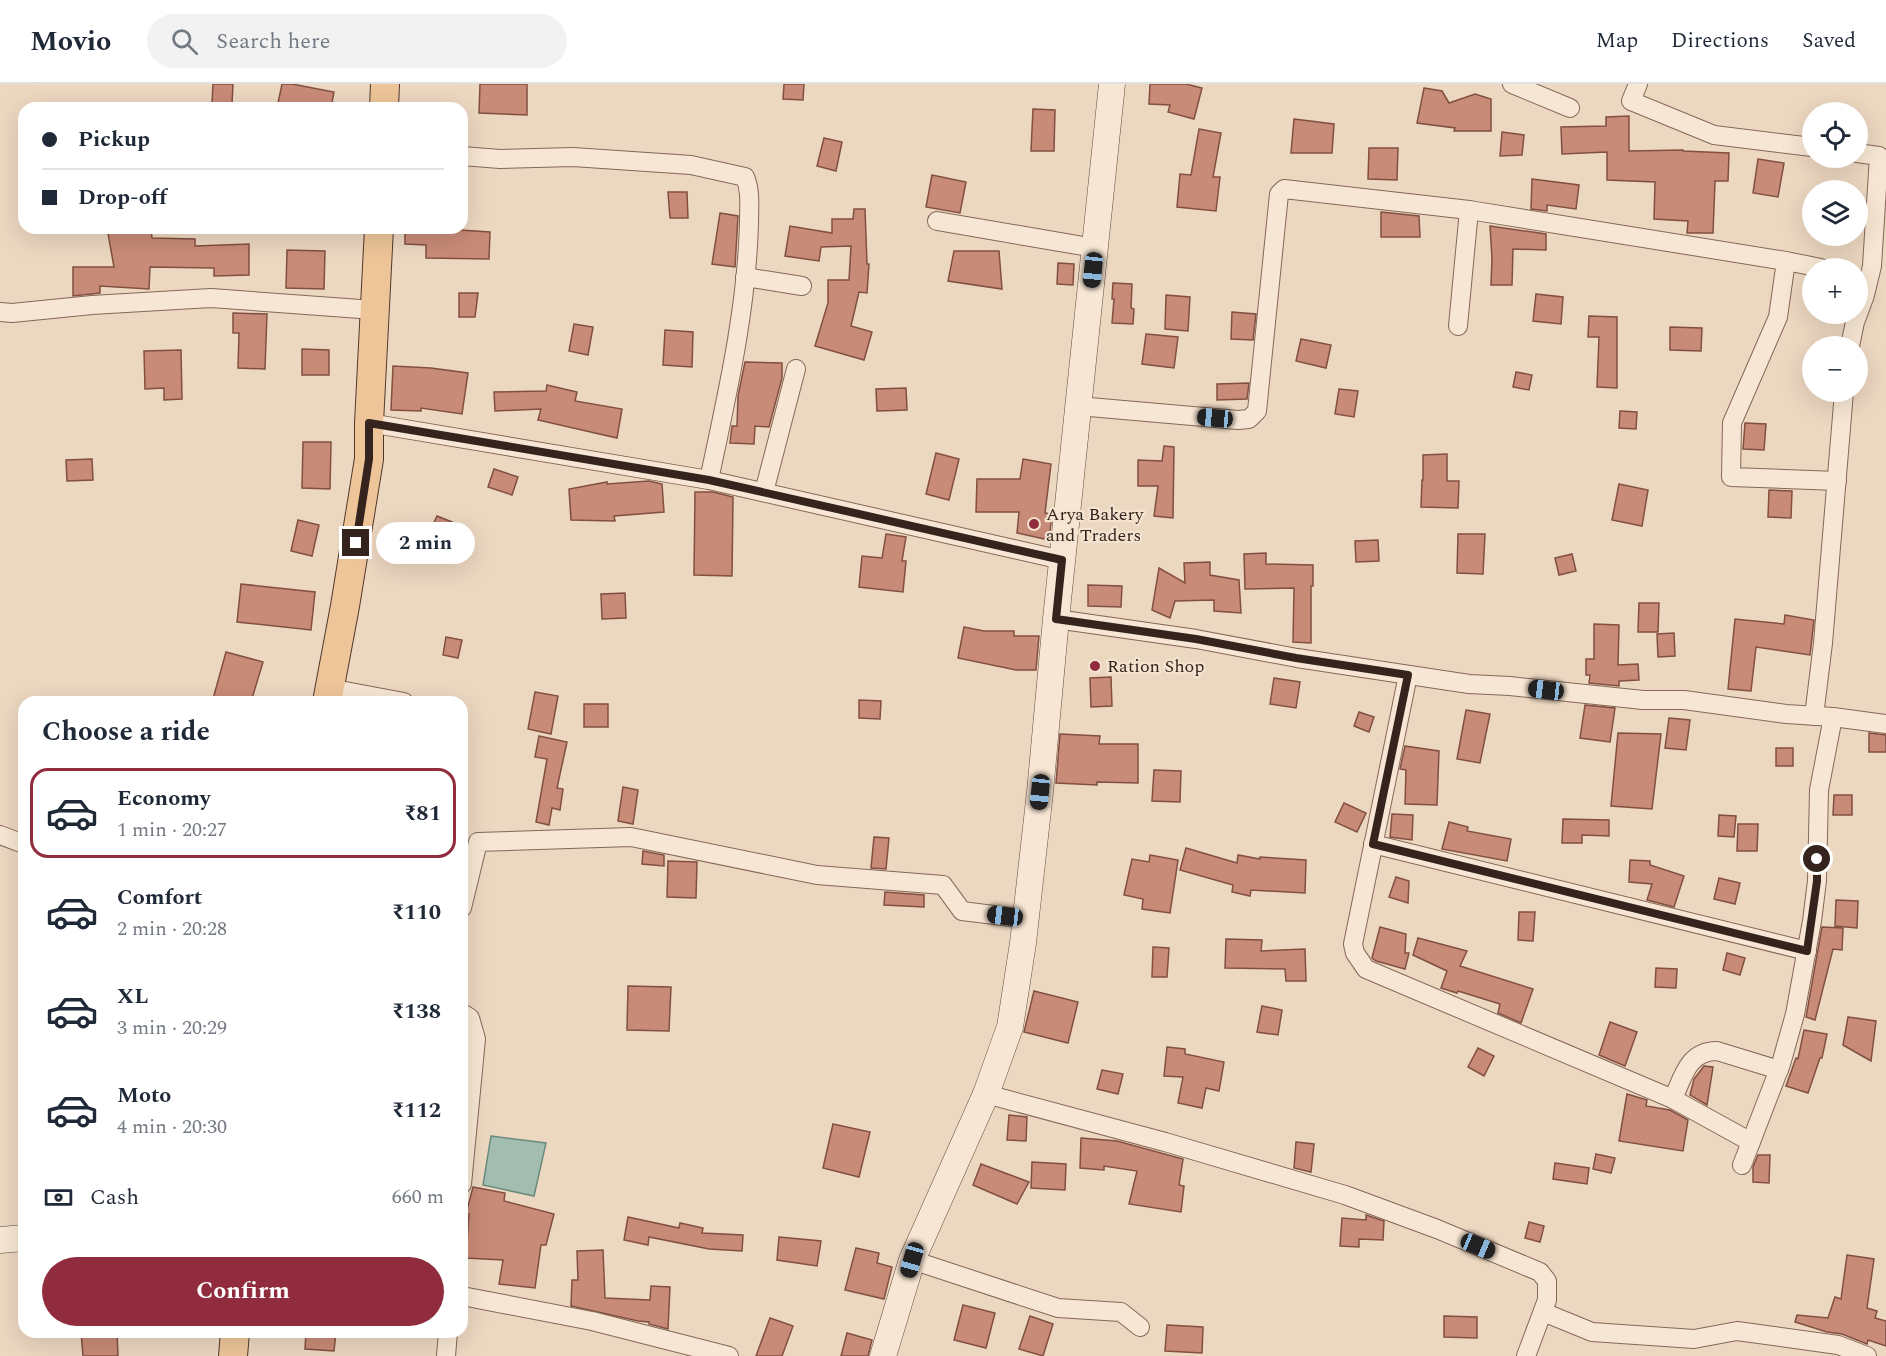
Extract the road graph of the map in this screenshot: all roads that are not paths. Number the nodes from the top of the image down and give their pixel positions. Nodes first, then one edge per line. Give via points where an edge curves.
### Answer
1 (385, 84) edge
2 (1112, 84) edge
3 (1512, 84) edge
4 (1638, 84) edge
5 (384, 102) edge
6 (1570, 108) dead end
7 (1802, 146) edge
8 (1868, 154) edge
9 (468, 156) edge
10 (1469, 210) junction
11 (938, 221) dead end
12 (379, 234) edge
13 (1095, 248) junction
14 (1786, 261) junction
15 (1802, 264) edge
16 (745, 277) junction
17 (1871, 279) edge
18 (802, 286) dead end
19 (374, 309) junction
20 (0, 312) edge
21 (1458, 326) dead end
22 (1852, 336) edge
23 (796, 369) dead end
24 (1843, 402) edge
25 (1078, 406) junction
26 (369, 423) junction
27 (709, 480) junction
28 (1837, 481) junction
29 (764, 492) junction
30 (1062, 560) junction
31 (1056, 619) junction
32 (1408, 675) junction
33 (328, 695) edge
34 (1814, 716) junction
35 (1833, 717) junction
36 (1886, 724) edge
37 (0, 835) edge
38 (18, 842) edge
39 (1373, 844) junction
40 (468, 883) edge
41 (1026, 919) junction
42 (1807, 951) junction
43 (468, 1017) edge
44 (1779, 1070) junction
45 (986, 1094) junction
46 (1673, 1099) junction
47 (468, 1122) edge
48 (1751, 1142) junction
49 (1742, 1165) dead end
50 (18, 1238) edge
51 (0, 1240) edge
52 (912, 1260) junction
53 (468, 1297) edge
54 (1543, 1312) junction
55 (1140, 1327) dead end
56 (234, 1338) edge
57 (448, 1338) edge
58 (233, 1356) edge
59 (446, 1356) edge
60 (729, 1356) edge
61 (883, 1356) edge
62 (1526, 1356) edge
63 (1867, 1356) edge

1 - 5 main road
2 - 13 main road
3 - 6 street
4 - 7 street via 1631,101 1714,135
8 - 17 street via 1879,156
9 - 16 street via 573,157 691,165 745,177 749,198
10 - 14 street
10 - 21 street
10 - 25 street via 1284,189 1280,194 1257,411 1249,419 1238,420
11 - 13 street
12 - 19 main road
13 - 25 main road
14 - 15 street
14 - 28 street via 1778,317 1732,423 1731,477
16 - 18 street
16 - 27 street via 733,363
17 - 22 street
19 - 20 street via 211,298
19 - 26 main road
23 - 29 street
24 - 28 street
25 - 30 main road
26 - 27 street
26 - 33 main road via 369,459
27 - 29 street
28 - 34 street
29 - 30 street
30 - 31 main road
31 - 32 street
31 - 41 main road
32 - 34 street
32 - 39 street
34 - 35 street
35 - 36 street
35 - 42 street via 1819,790 1817,881
37 - 38 street
39 - 42 street
39 - 46 street via 1353,944 1354,953 1366,969
40 - 41 street via 478,842 632,837 817,875 943,885 962,911
41 - 45 main road via 1010,1027
42 - 44 street
43 - 47 street via 476,1039
44 - 46 street via 1708,1051 1688,1064
44 - 48 street
45 - 52 main road
45 - 54 street via 1345,1195 1437,1229 1540,1272 1546,1281
46 - 48 street
48 - 49 street
50 - 51 main road
52 - 55 street via 1058,1308 1121,1312
52 - 61 main road
53 - 60 street via 592,1321
54 - 62 street
54 - 63 street via 1592,1332 1694,1339 1737,1331 1838,1345
56 - 58 main road
57 - 59 street

